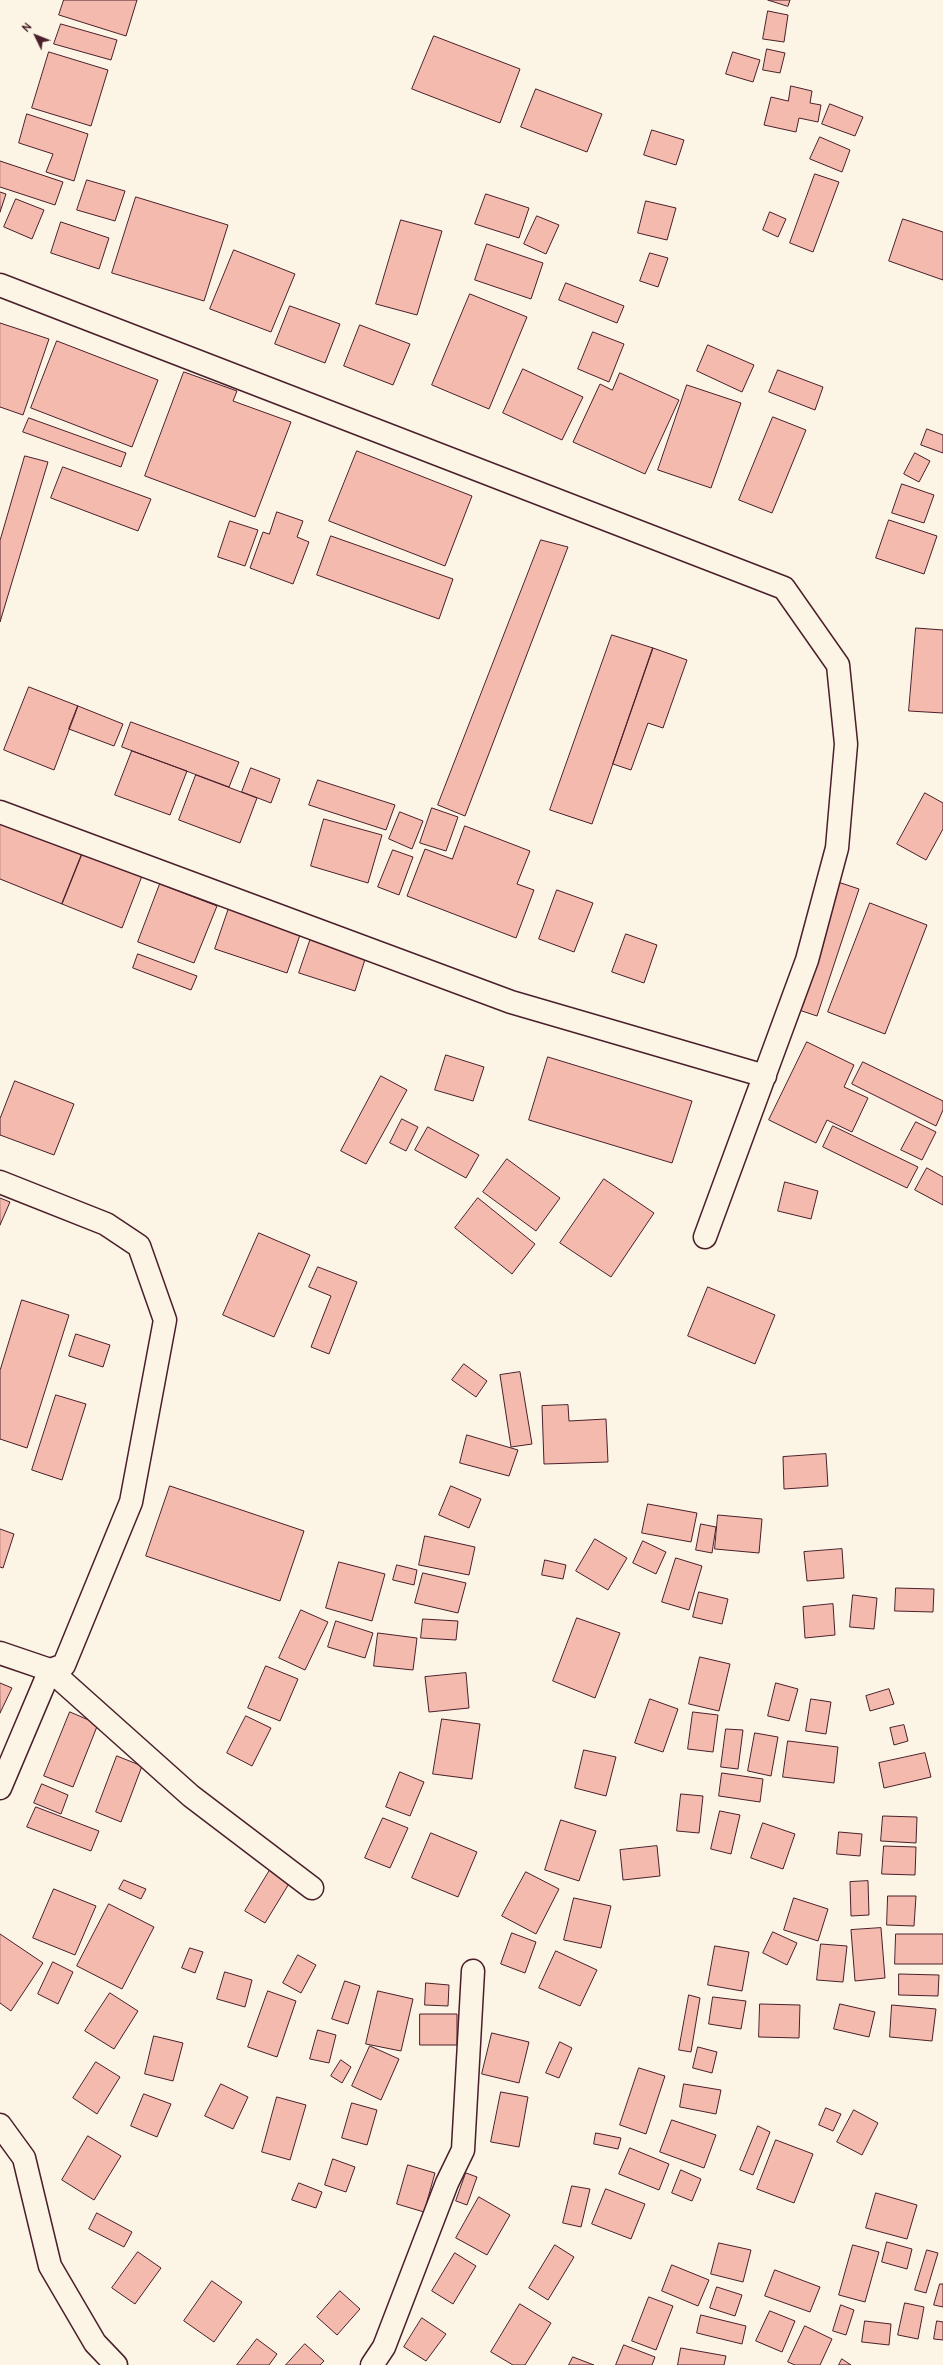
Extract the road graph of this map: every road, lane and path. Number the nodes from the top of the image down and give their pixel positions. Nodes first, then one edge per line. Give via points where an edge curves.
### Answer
1 (0, 285) edge
2 (0, 812) edge
3 (765, 1076) junction
4 (0, 1182) edge
5 (705, 1237) dead end
6 (0, 1653) edge
7 (50, 1670) junction
8 (0, 1788) edge
9 (312, 1888) dead end
10 (473, 1971) dead end
11 (0, 2125) edge
12 (116, 2365) edge
13 (372, 2365) edge

1 - 3 street via 784,588 838,665 846,744 837,848 807,960
2 - 3 street via 511,1002
3 - 5 street
4 - 7 street via 106,1224 139,1246 165,1320 131,1502 64,1665
6 - 7 street
7 - 8 street
7 - 9 street via 191,1796
10 - 13 street via 464,2150 447,2183 384,2346
11 - 12 street via 24,2158 50,2266 95,2343

